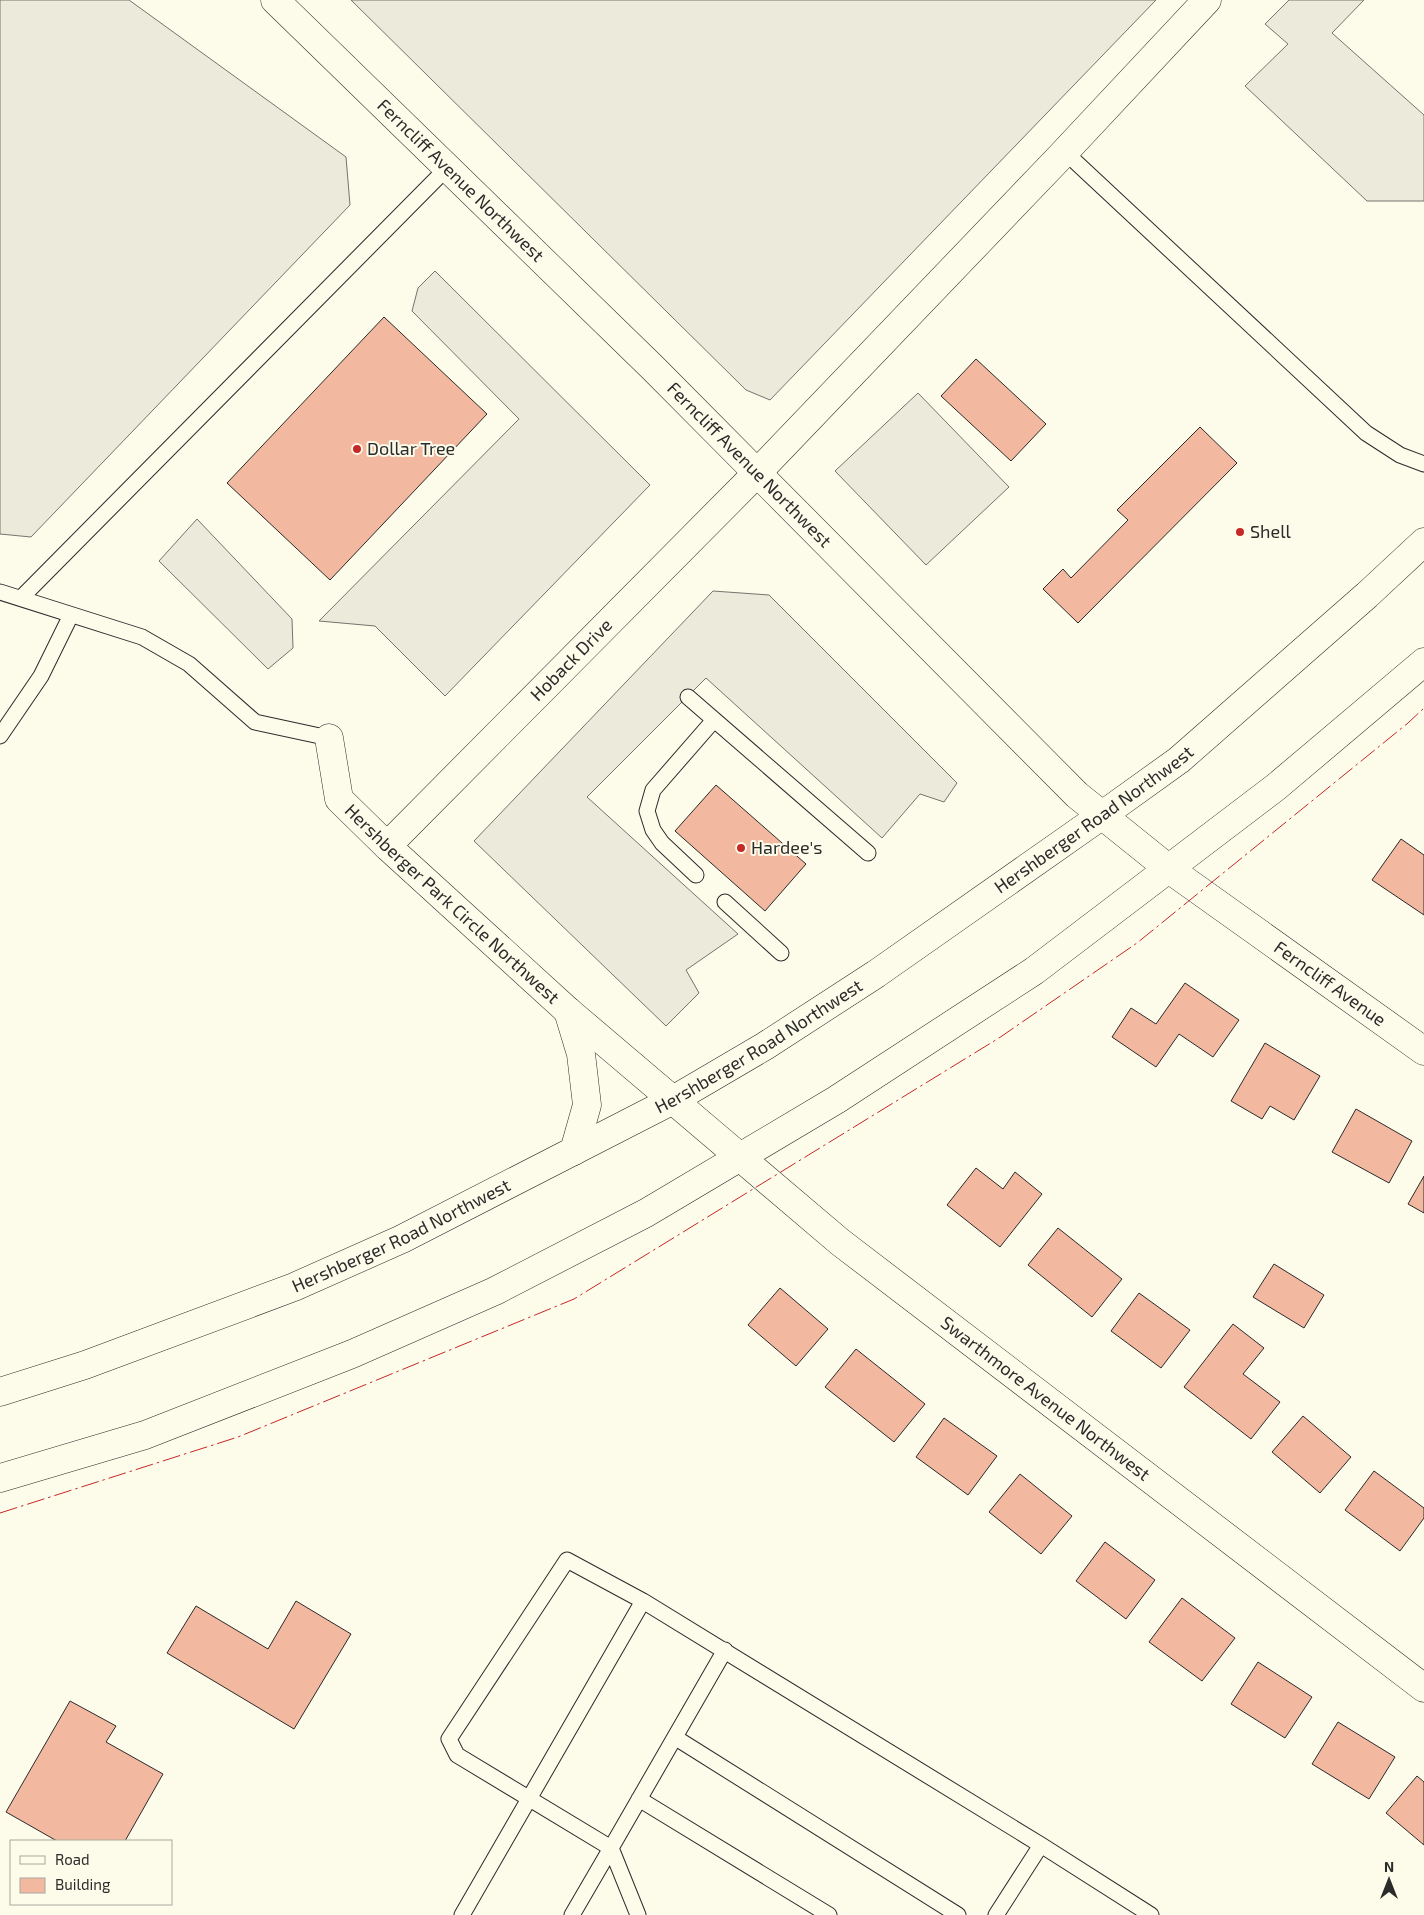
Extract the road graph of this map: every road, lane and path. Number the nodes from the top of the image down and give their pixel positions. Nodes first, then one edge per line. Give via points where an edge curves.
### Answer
1 (274, 0) edge
2 (1207, 0) edge
3 (1065, 152) junction
4 (448, 167) junction
5 (1424, 464) edge
6 (757, 473) junction
7 (1424, 542) edge
8 (0, 592) edge
9 (21, 598) junction
10 (71, 615) junction
11 (1424, 662) edge
12 (688, 697) dead end
13 (714, 720) junction
14 (0, 736) edge
15 (329, 738) joint
16 (1101, 816) junction
17 (387, 846) junction
18 (868, 853) dead end
19 (1169, 869) junction
20 (696, 875) dead end
21 (725, 902) dead end
22 (1235, 916) joint
23 (780, 953) dead end
24 (568, 1011) junction
25 (1424, 1051) edge
26 (673, 1100) junction
27 (574, 1151) junction
28 (740, 1157) junction
29 (0, 1392) edge
30 (0, 1478) edge
31 (643, 1601) junction
32 (725, 1650) junction
33 (1424, 1688) edge
34 (676, 1738) junction
35 (528, 1798) junction
36 (639, 1799) junction
37 (1041, 1845) junction
38 (611, 1848) junction
39 (462, 1915) edge
40 (572, 1915) edge
41 (638, 1915) edge
42 (829, 1915) edge
43 (958, 1915) edge
44 (996, 1915) edge
45 (1151, 1915) edge

1 - 4 street, Ferncliff Avenue Northwest
2 - 3 street, Hoback Drive
3 - 5 lane via 1366,433 1400,455
3 - 6 street, Hoback Drive
4 - 6 street, Ferncliff Avenue Northwest
4 - 9 lane
6 - 16 street, Ferncliff Avenue Northwest
6 - 17 street, Hoback Drive
7 - 16 street, Hershberger Road Northwest via 1178,760
8 - 9 lane
9 - 10 lane
10 - 14 lane via 41,676
10 - 15 lane via 142,636 189,664 255,722
11 - 19 street via 1276,787
12 - 13 lane
13 - 18 lane
13 - 20 lane via 653,790 647,810 653,830 662,843
15 - 17 street, Hershberger Park Circle Northwest via 339,799
16 - 19 street, Ferncliff Avenue Northwest
16 - 26 street, Hershberger Road Northwest via 876,974 765,1046
17 - 24 street, Hershberger Park Circle Northwest
19 - 22 street, Ferncliff Avenue Northwest
19 - 28 street via 1034,971 836,1100
21 - 23 lane
22 - 25 street, Ferncliff Avenue
24 - 26 street, Hershberger Park Circle Northwest
24 - 27 street, Hershberger Park Circle Northwest via 581,1054 587,1105
26 - 27 street, Hershberger Road Northwest
26 - 28 street, Swarthmore Avenue Northwest
27 - 29 street, Hershberger Road Northwest via 402,1239 294,1287 85,1365
28 - 30 street via 646,1213 495,1291 352,1354 145,1435
28 - 33 street, Swarthmore Avenue Northwest via 848,1248
31 - 32 lane
31 - 35 lane
31 - 35 lane via 567,1560 448,1739 457,1755
32 - 34 lane
32 - 37 lane
34 - 36 lane
34 - 43 lane
35 - 38 lane
35 - 39 lane
36 - 38 lane
36 - 42 lane
37 - 44 lane
37 - 45 lane
38 - 40 lane
38 - 41 lane

